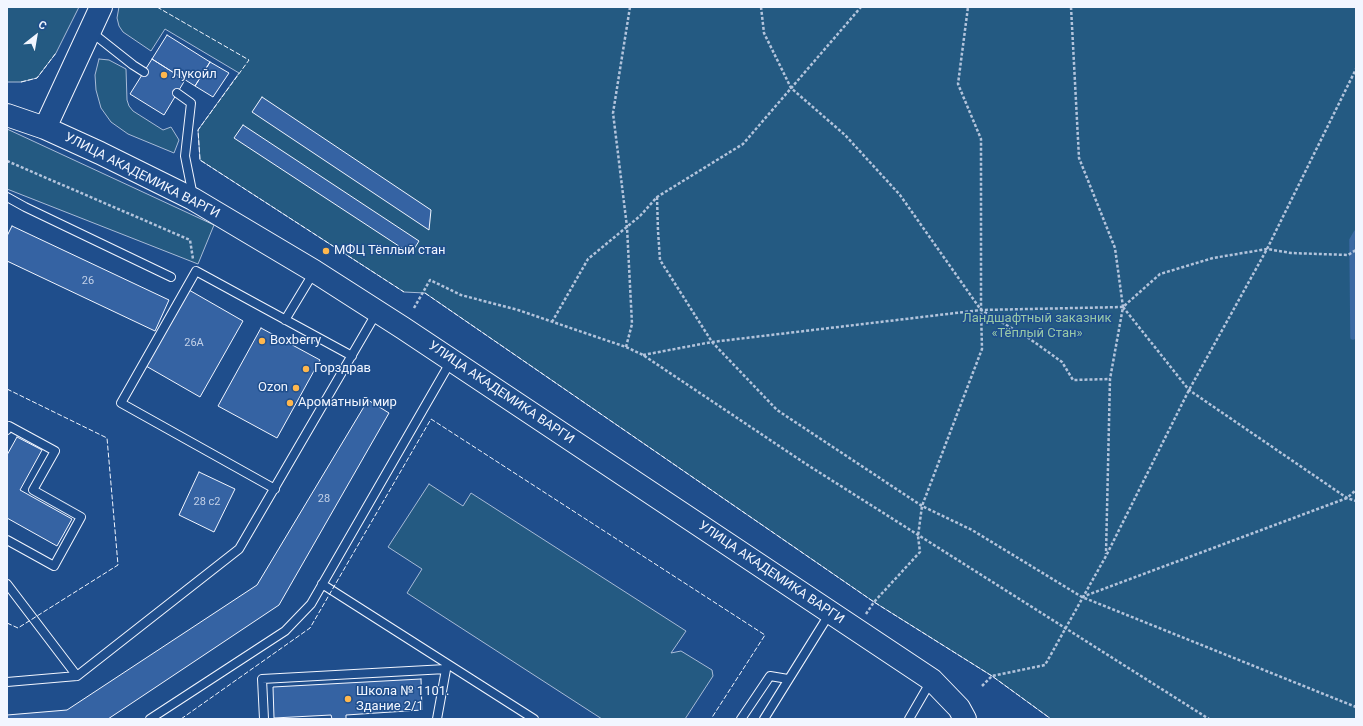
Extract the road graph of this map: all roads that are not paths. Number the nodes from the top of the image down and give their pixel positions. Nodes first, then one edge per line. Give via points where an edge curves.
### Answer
1 (101, 7) edge
2 (90, 31) junction
3 (144, 72) dead end
4 (177, 94) dead end
5 (8, 118) edge
6 (45, 128) junction
7 (7, 197) edge
8 (193, 198) junction
9 (314, 271) junction
10 (171, 277) dead end
11 (378, 312) junction
12 (285, 320) junction
13 (352, 356) junction
14 (452, 360) junction
15 (7, 430) edge
16 (275, 489) junction
17 (7, 540) edge
18 (7, 584) edge
19 (322, 584) junction
20 (830, 612) junction
21 (446, 666) junction
22 (77, 676) junction
23 (788, 679) junction
24 (932, 680) junction
25 (7, 682) edge
26 (150, 719) edge
27 (264, 719) edge
28 (436, 719) edge
29 (534, 719) edge
30 (741, 719) edge
31 (764, 719) edge
32 (909, 719) edge
33 (965, 719) edge

1 - 2 street
2 - 3 lane
2 - 6 street
4 - 8 lane via 191,103 185,156
5 - 6 street, УЛИЦА АКАДЕМИКА ВАРГИ
6 - 8 street, УЛИЦА АКАДЕМИКА ВАРГИ
7 - 10 lane
8 - 9 street, УЛИЦА АКАДЕМИКА ВАРГИ
9 - 11 street, УЛИЦА АКАДЕМИКА ВАРГИ
9 - 12 lane
11 - 13 lane
11 - 14 street, УЛИЦА АКАДЕМИКА ВАРГИ
12 - 13 lane
12 - 16 lane via 196,271 121,403
13 - 16 lane
14 - 19 lane
14 - 20 street, УЛИЦА АКАДЕМИКА ВАРГИ
15 - 17 lane via 9,426 54,451 33,490 82,516 54,566
16 - 22 lane via 240,549
18 - 22 lane
19 - 21 lane
19 - 26 lane via 311,604 284,631
20 - 23 lane
20 - 24 street, УЛИЦА АКАДЕМИКА ВАРГИ
21 - 27 lane via 262,679
21 - 28 lane
21 - 29 lane
22 - 25 lane
23 - 30 lane via 770,676
23 - 31 lane
24 - 32 lane
24 - 33 street, УЛИЦА АКАДЕМИКА ВАРГИ via 959,708

